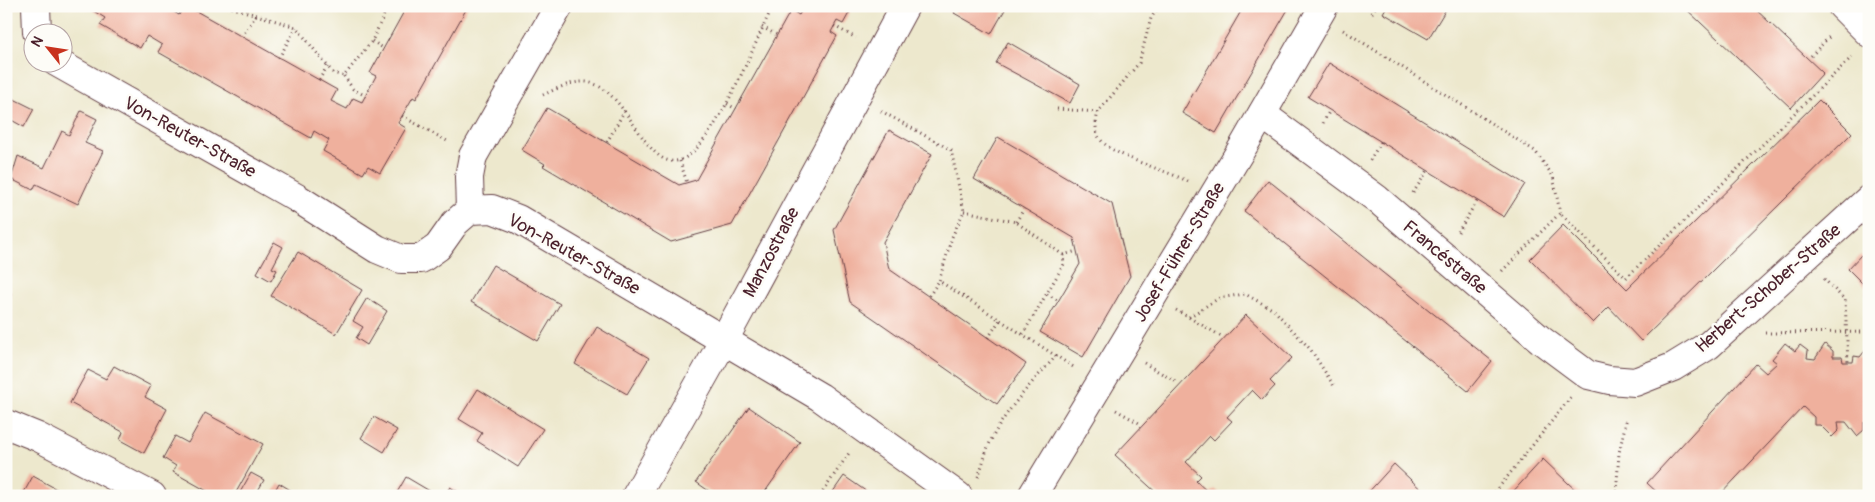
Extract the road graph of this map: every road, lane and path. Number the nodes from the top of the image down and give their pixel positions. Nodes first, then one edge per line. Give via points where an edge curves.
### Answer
1 (36, 6) edge
2 (227, 6) edge
3 (388, 6) edge
4 (559, 6) edge
5 (773, 6) edge
6 (905, 6) edge
7 (1159, 6) edge
8 (1376, 6) edge
9 (1842, 6) edge
10 (1322, 10) edge
11 (1372, 13) dead end
12 (256, 15) junction
13 (37, 22) edge
14 (834, 26) dead end
15 (296, 27) junction
16 (762, 27) junction
17 (1834, 32) dead end
18 (777, 35) dead end
19 (242, 38) dead end
20 (856, 38) dead end
21 (1865, 40) edge
22 (372, 42) junction
23 (383, 48) dead end
24 (1811, 56) dead end
25 (279, 58) dead end
26 (328, 65) junction
27 (72, 71) edge
28 (344, 76) junction
29 (319, 80) dead end
30 (366, 96) dead end
31 (536, 100) dead end
32 (727, 104) junction
33 (875, 107) dead end
34 (736, 109) dead end
35 (1057, 109) dead end
36 (625, 110) junction
37 (1098, 112) junction
38 (1262, 114) junction
39 (402, 116) dead end
40 (607, 142) dead end
41 (474, 156) junction
42 (680, 161) junction
43 (1428, 170) dead end
44 (687, 183) dead end
45 (1191, 184) dead end
46 (1869, 199) edge
47 (1409, 200) dead end
48 (1478, 201) dead end
49 (1024, 209) dead end
50 (470, 210) junction
51 (964, 211) junction
52 (1560, 213) junction
53 (1016, 222) junction
54 (1454, 239) dead end
55 (1077, 251) dead end
56 (1063, 255) junction
57 (1498, 275) dead end
58 (1823, 279) dead end
59 (939, 281) junction
60 (1047, 294) junction
61 (1152, 295) junction
62 (929, 296) dead end
63 (1059, 301) dead end
64 (1189, 317) junction
65 (1000, 320) junction
66 (1869, 332) edge
67 (1762, 333) dead end
68 (1845, 333) junction
69 (1023, 334) junction
70 (1221, 336) dead end
71 (988, 338) dead end
72 (724, 340) junction
73 (1120, 349) junction
74 (1056, 356) junction
75 (1848, 362) dead end
76 (1588, 375) junction
77 (1635, 382) joint
78 (1178, 383) dead end
79 (1099, 384) junction
80 (1334, 386) dead end
81 (1626, 417) dead end
82 (6, 424) edge
83 (852, 448) dead end
84 (967, 487) edge
85 (1493, 495) edge
86 (152, 496) edge
87 (636, 496) edge
88 (820, 496) edge
89 (1032, 496) edge
90 (1616, 496) edge

1 - 13 street
2 - 12 path
3 - 22 path
4 - 41 street
5 - 16 path
6 - 72 street, Manzostraße
7 - 37 path via 1151,18 1139,63
8 - 11 path
9 - 21 street
10 - 38 street, Josef-Führer-Straße
10 - 52 path via 1535,152 1554,176
12 - 15 path
12 - 19 path
14 - 20 path
15 - 25 path
15 - 26 path
16 - 18 path
16 - 32 path
17 - 24 path
21 - 52 path via 1626,278
22 - 23 path
22 - 28 path
26 - 28 path via 333,73
26 - 29 path
27 - 50 street, Von-Reuter-Straße via 297,198 377,249 401,259 421,258 438,247 455,223
28 - 30 path via 348,84
31 - 36 path via 573,83 587,82 610,94
32 - 34 path
32 - 42 path via 710,131 689,156
33 - 51 path via 951,150
35 - 37 path
36 - 40 path
36 - 42 path via 646,144 669,161
37 - 45 path via 1096,125 1100,138 1114,149
38 - 61 street, Josef-Führer-Straße
38 - 76 street, Francéstraße via 1377,199 1541,340
39 - 41 path
41 - 50 street via 469,177
42 - 44 path
43 - 47 path
46 - 77 street, Herbert-Schober-Straße via 1709,344 1673,367
48 - 54 path
49 - 53 path
50 - 72 street, Von-Reuter-Straße via 492,209 518,219
51 - 53 path
51 - 59 path via 952,237
52 - 57 path
53 - 56 path
55 - 56 path
56 - 60 path via 1064,264
58 - 68 path via 1845,300
59 - 62 path
59 - 65 path
60 - 63 path
60 - 69 path
61 - 64 path
61 - 73 street, Josef-Führer-Straße
64 - 70 path
64 - 80 path via 1218,298 1244,294 1274,310 1311,350
65 - 69 path
65 - 71 path
66 - 68 path
67 - 68 path
68 - 75 path
69 - 74 path
72 - 84 street, Von-Reuter-Straße
72 - 87 street, Manzostraße
73 - 78 path
73 - 79 street, Josef-Führer-Straße
74 - 79 path
74 - 84 path via 1001,424
76 - 77 street, Francéstraße
76 - 85 path
79 - 89 street, Josef-Führer-Straße
81 - 90 path
82 - 86 street
83 - 88 path

